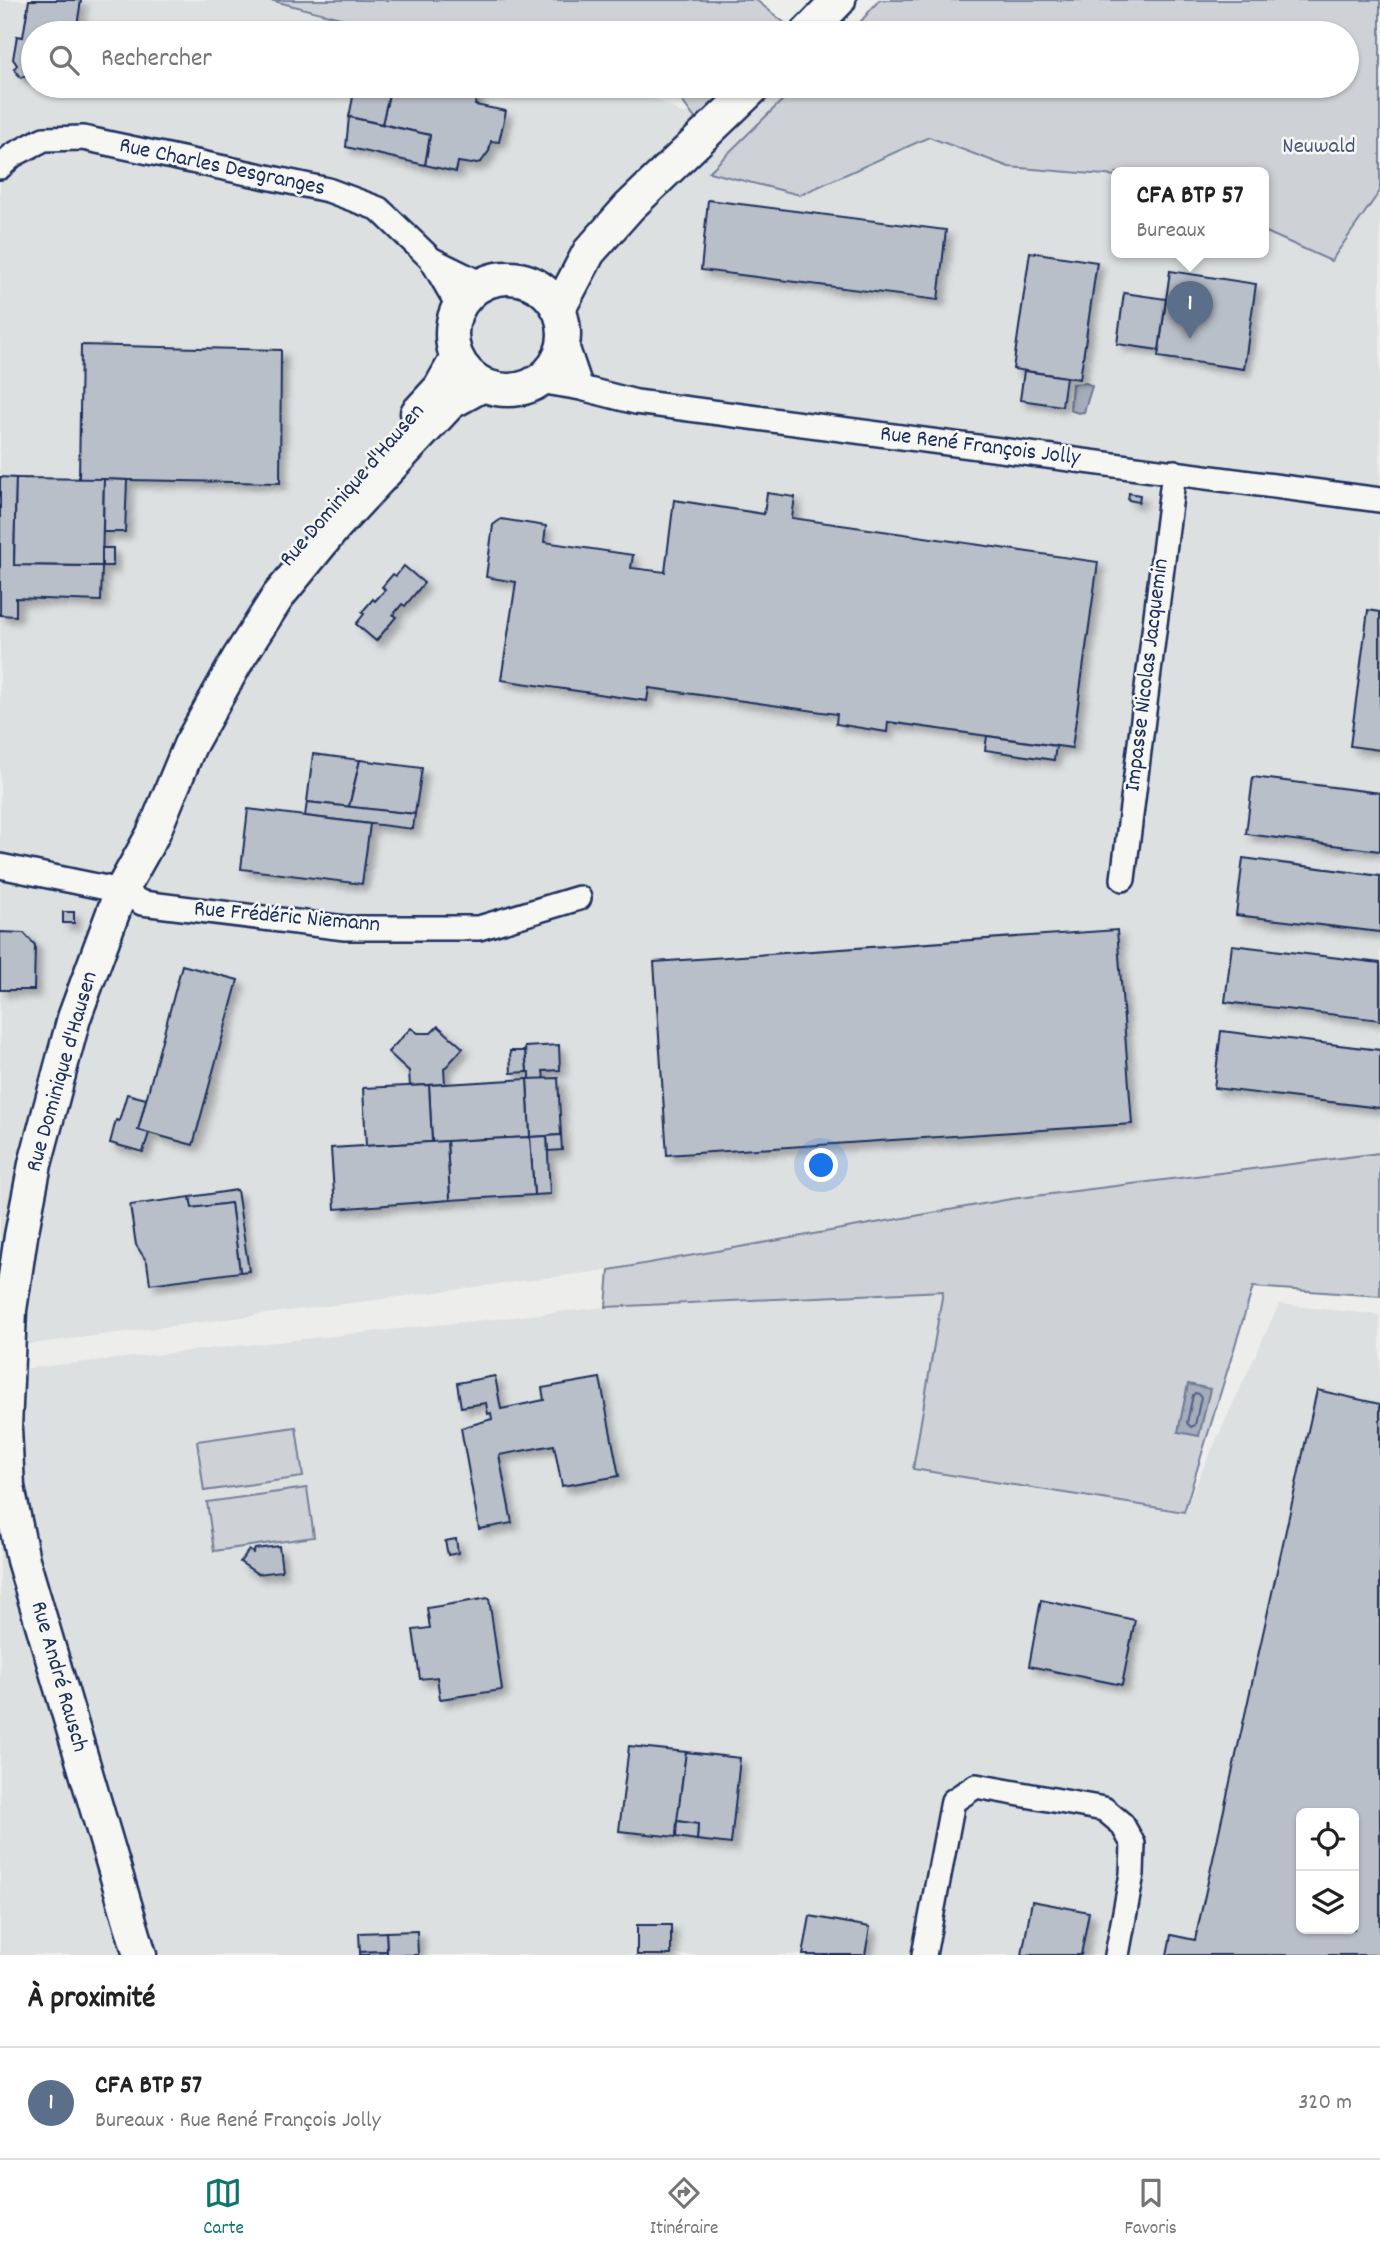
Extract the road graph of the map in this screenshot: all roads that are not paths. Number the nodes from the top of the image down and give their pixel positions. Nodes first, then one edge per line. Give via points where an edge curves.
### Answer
1 (839, 0) edge
2 (819, 21) edge
3 (742, 98) edge
4 (0, 167) edge
5 (589, 252) junction
6 (432, 259) junction
7 (525, 280) junction
8 (482, 284) junction
9 (459, 307) junction
10 (562, 324) junction
11 (457, 358) junction
12 (539, 382) junction
13 (483, 384) junction
14 (581, 388) junction
15 (1174, 472) junction
16 (1380, 500) edge
17 (0, 866) edge
18 (1123, 879) dead end
19 (124, 885) junction
20 (579, 898) dead end
21 (5, 1310) edge
22 (140, 1955) edge
23 (924, 1955) edge
24 (1117, 1955) edge

1 - 2 street
3 - 5 street via 629,206
4 - 6 street, Rue Charles Desgranges via 44,139 83,138 328,190 379,209
5 - 7 street via 557,271
5 - 10 street
6 - 8 street, Rue Charles Desgranges
6 - 9 street, Rue Charles Desgranges
7 - 8 street via 496,279
7 - 10 street via 544,292
8 - 9 street
9 - 11 street via 452,341
10 - 12 street via 561,355
10 - 14 street
11 - 13 street
11 - 19 street, Rue Dominique d'Hausen via 440,388 301,538 233,637 198,699 135,837
12 - 13 street via 512,390
12 - 14 street, Rue René François Jolly
13 - 19 street, Rue Dominique d'Hausen via 450,403 337,524 279,595 190,745 153,834
14 - 15 street, Rue René François Jolly via 636,402
15 - 16 street, Rue René François Jolly
15 - 18 street, Impasse Nicolas Jacquemin
17 - 19 street, Rue Frédéric Niemann
19 - 20 street, Rue Frédéric Niemann via 142,904 345,928 479,928
19 - 21 street, Rue Dominique d'Hausen via 74,1018 50,1104
21 - 22 street, Rue André Rausch via 5,1428 13,1519
23 - 24 street via 953,1801 976,1786 1104,1809 1122,1824 1133,1844 1132,1874

